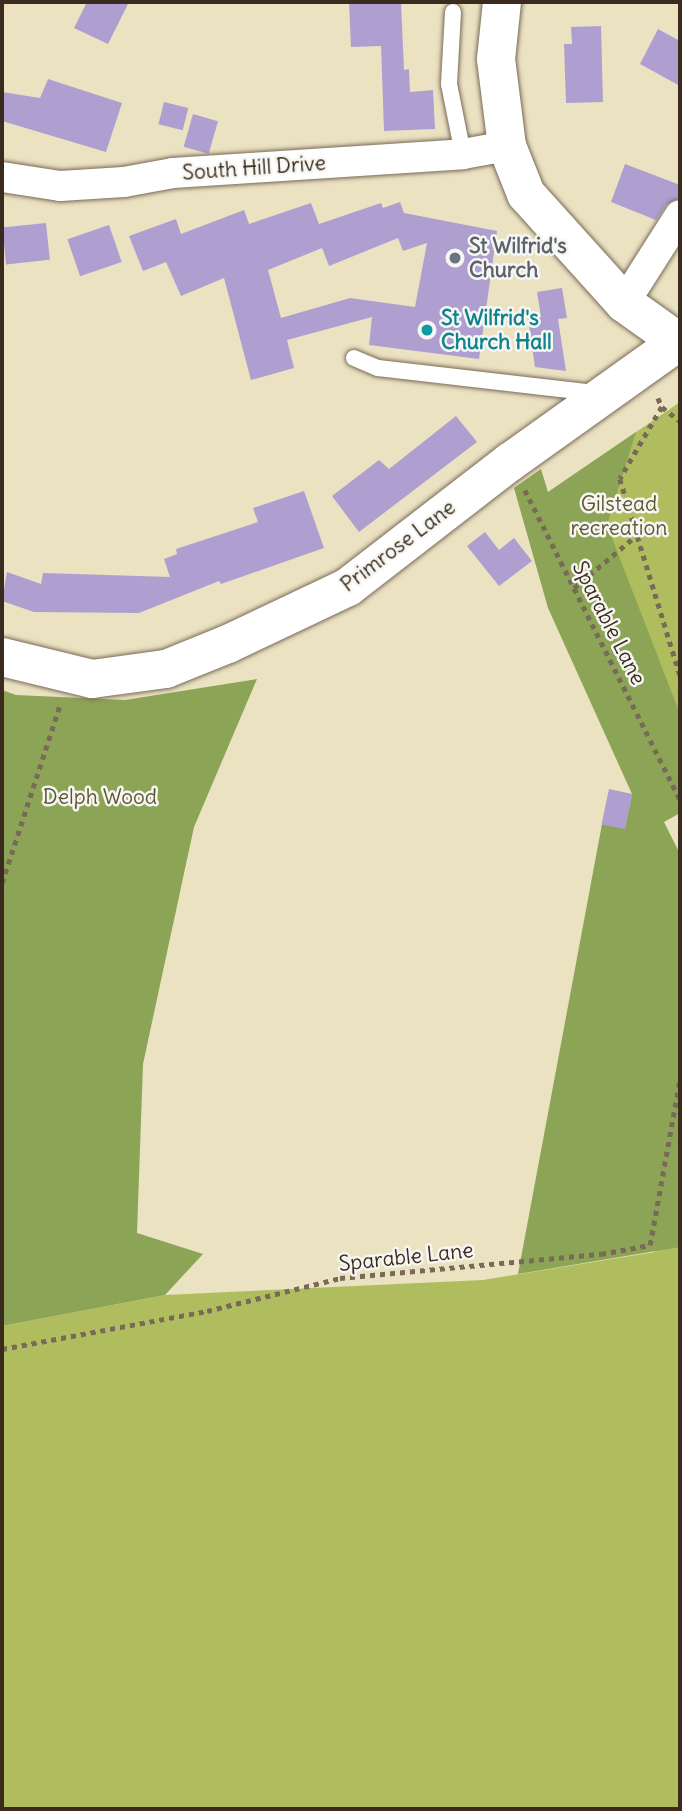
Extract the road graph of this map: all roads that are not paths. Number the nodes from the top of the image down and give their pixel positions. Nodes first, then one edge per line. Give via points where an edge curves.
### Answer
1 (502, 2) edge
2 (453, 12) dead end
3 (507, 146) junction
4 (463, 155) junction
5 (2, 177) edge
6 (680, 215) edge
7 (624, 303) junction
8 (679, 342) edge
9 (354, 358) dead end
10 (604, 394) junction
11 (2, 657) edge

1 - 3 street via 496,59
2 - 4 lane via 449,84
3 - 4 street, South Hill Drive
3 - 7 street via 526,194
4 - 5 street, South Hill Drive via 173,173 124,183 60,186
6 - 7 street
7 - 8 street
8 - 10 street, Primrose Lane
9 - 10 lane via 378,368
10 - 11 street, Primrose Lane via 348,587 166,669 92,679

